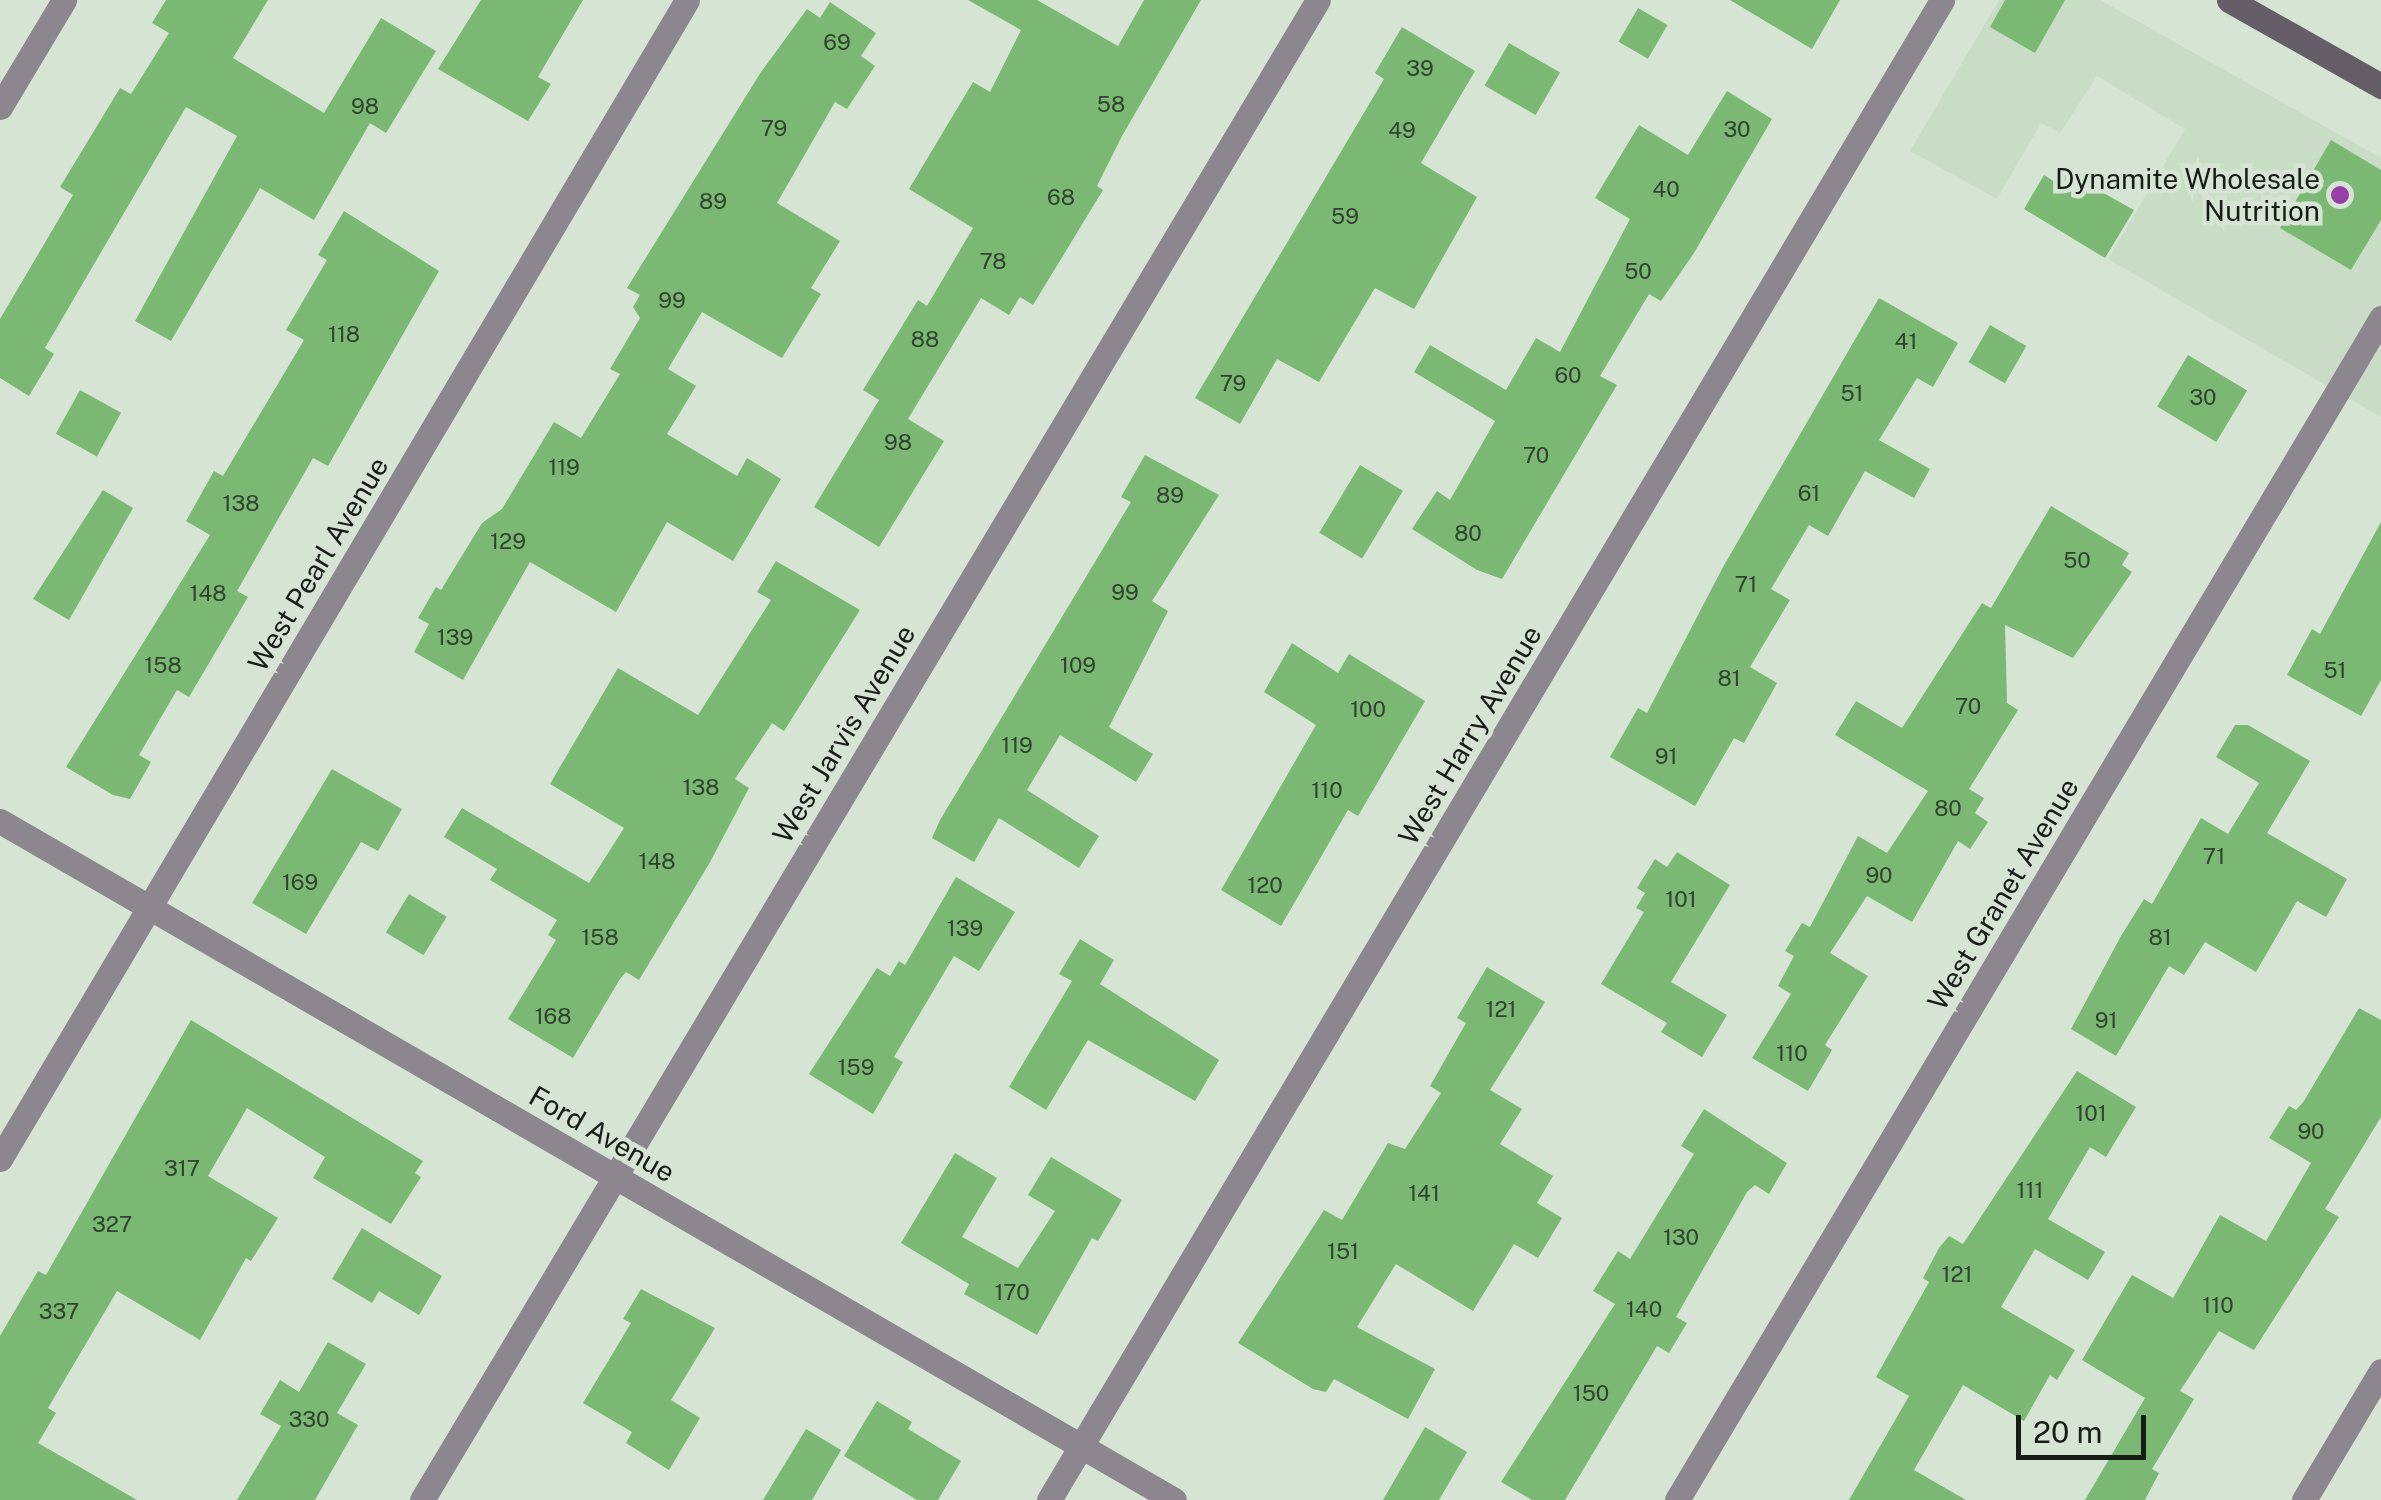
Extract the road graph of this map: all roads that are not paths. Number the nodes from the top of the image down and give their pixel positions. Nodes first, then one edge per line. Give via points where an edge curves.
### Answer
1 (64, 0) edge
2 (687, 0) edge
3 (1318, 0) edge
4 (1942, 0) edge
5 (2229, 0) edge
6 (2381, 86) edge
7 (0, 107) edge
8 (2381, 318) edge
9 (0, 820) edge
10 (150, 907) junction
11 (0, 1159) edge
12 (614, 1176) junction
13 (2381, 1371) edge
14 (1080, 1446) junction
15 (422, 1500) edge
16 (1049, 1500) edge
17 (1174, 1500) edge
18 (1678, 1500) edge
19 (2304, 1500) edge

1 - 7 street
2 - 10 street, West Pearl Avenue
3 - 12 street, West Jarvis Avenue
4 - 14 street, West Harry Avenue
5 - 6 main road
8 - 18 street, West Granet Avenue
9 - 10 street, Ford Avenue
10 - 11 street, West Pearl Avenue
10 - 12 street, Ford Avenue
12 - 14 street, Ford Avenue
12 - 15 street, West Jarvis Avenue
13 - 19 street
14 - 16 street, West Harry Avenue
14 - 17 street, Ford Avenue

